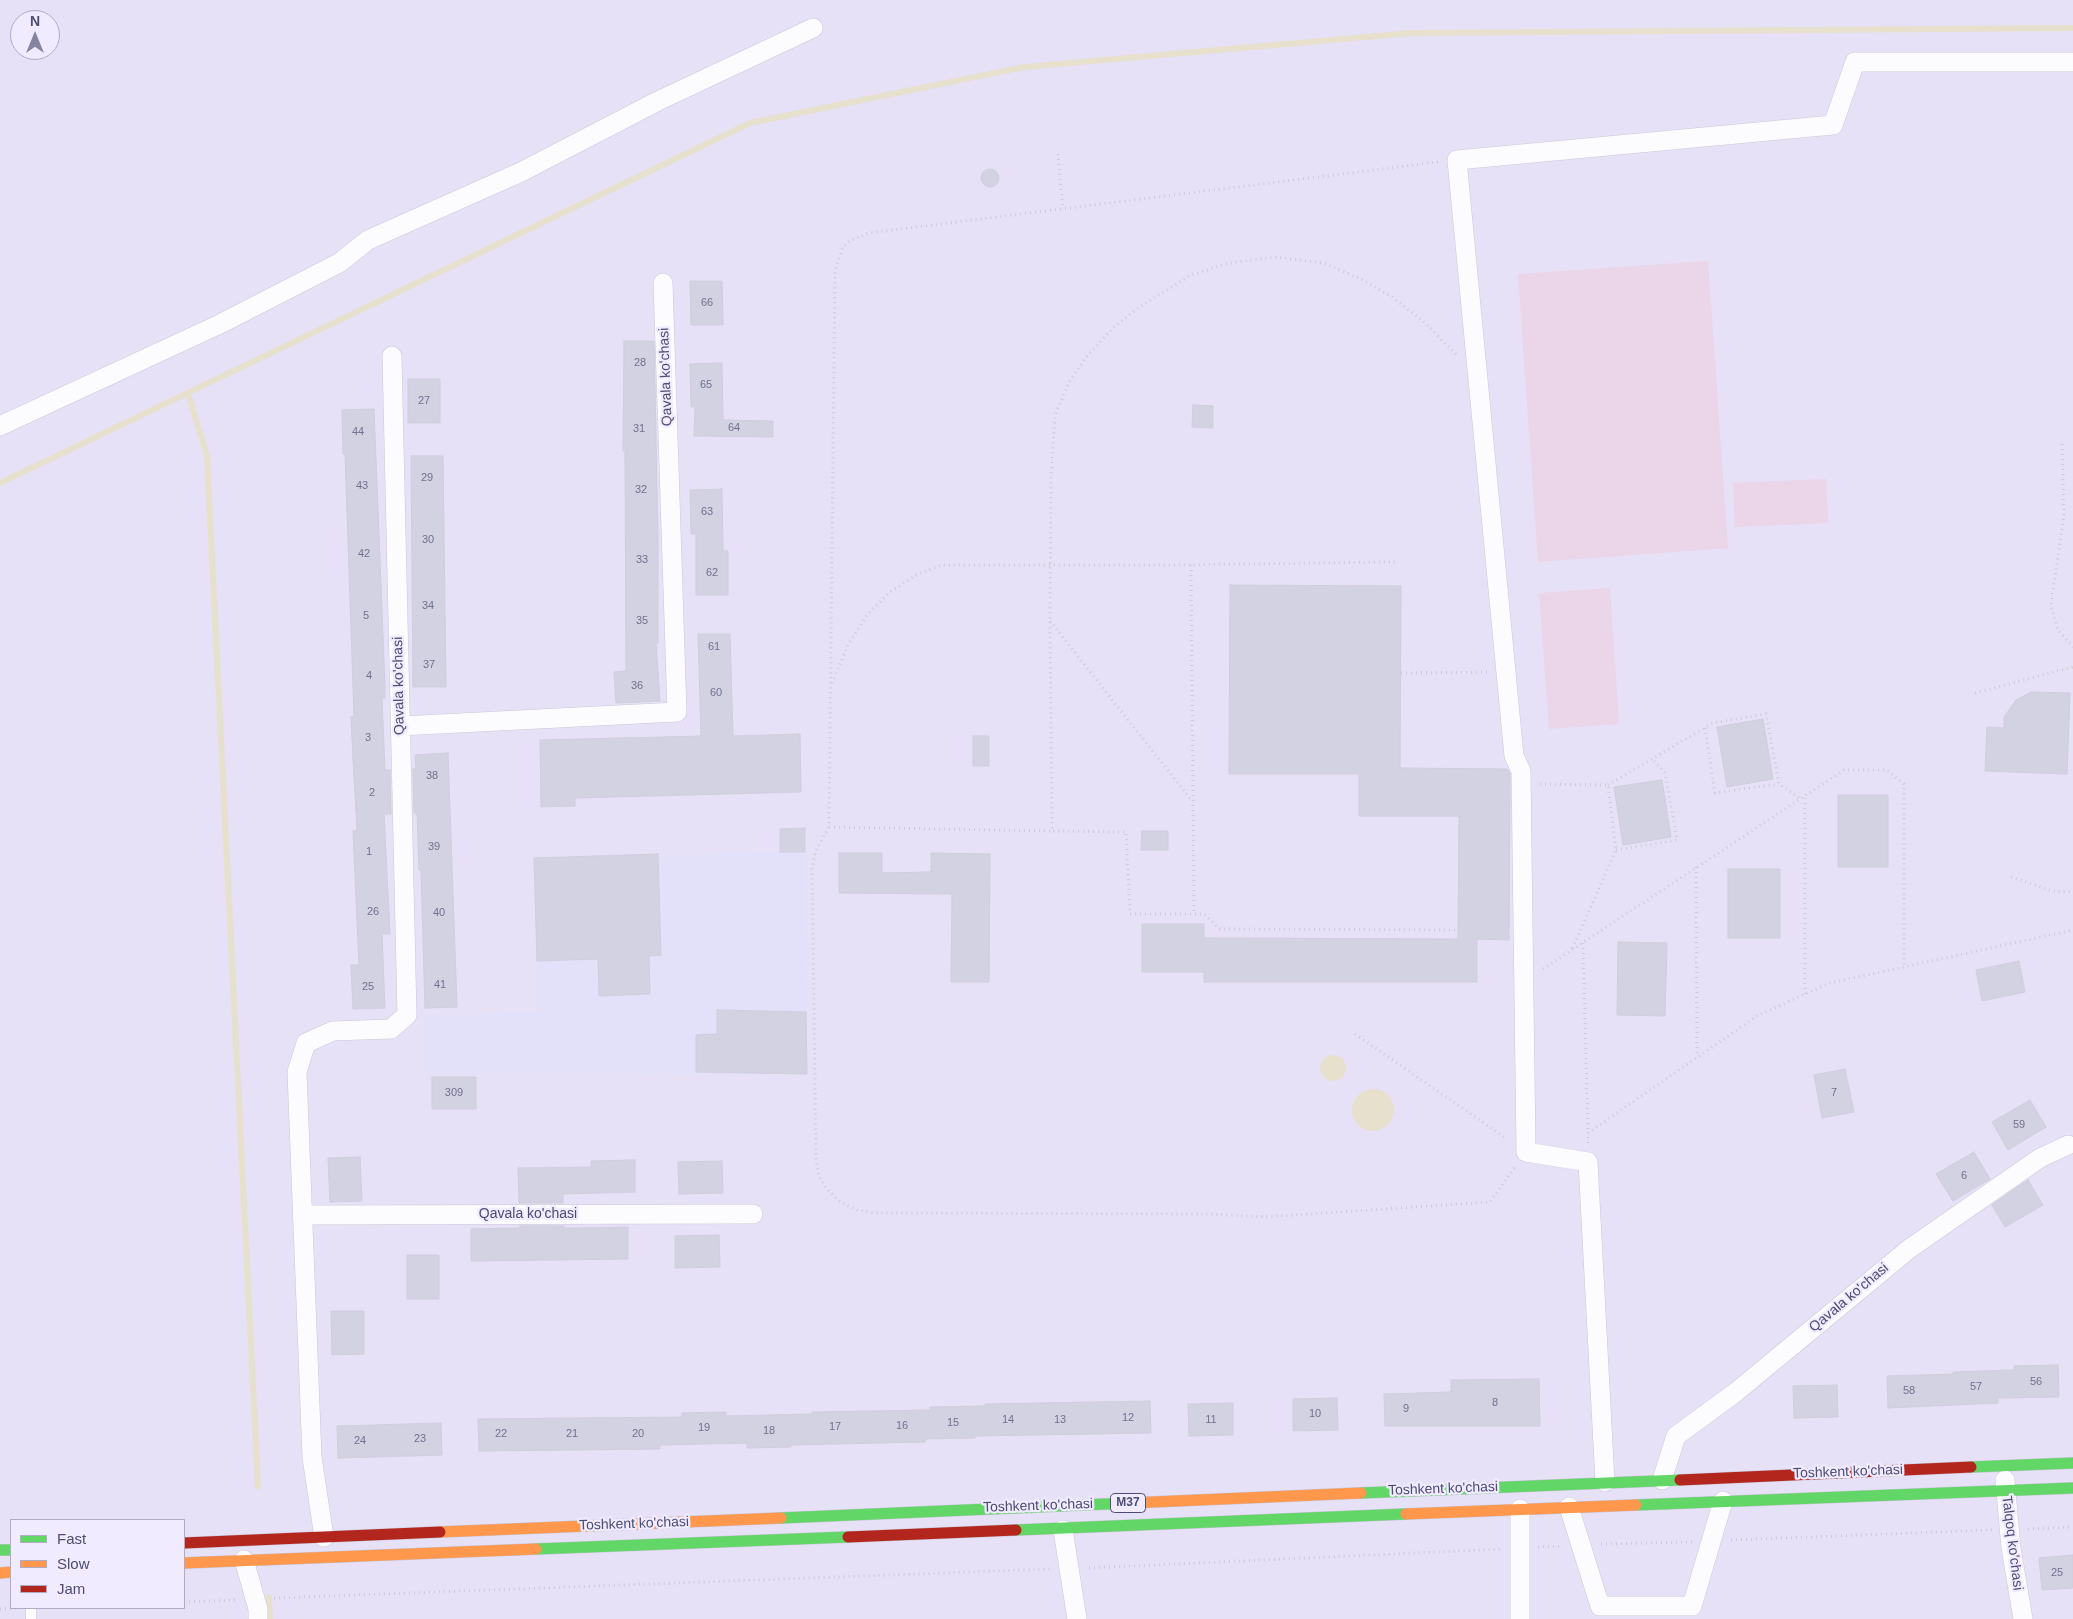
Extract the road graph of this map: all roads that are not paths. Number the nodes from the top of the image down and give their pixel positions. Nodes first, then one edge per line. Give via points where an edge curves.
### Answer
1 (813, 28) dead end
2 (2073, 62) edge
3 (663, 282) dead end
4 (392, 356) dead end
5 (0, 426) edge
6 (400, 726) junction
7 (2068, 1145) dead end
8 (753, 1214) dead end
9 (302, 1215) junction
10 (2073, 1463) edge
11 (2005, 1466) junction
12 (1662, 1480) junction
13 (1605, 1482) junction
14 (2073, 1488) edge
15 (2005, 1490) junction
16 (1723, 1501) junction
17 (1569, 1507) junction
18 (1520, 1509) junction
19 (1063, 1530) junction
20 (324, 1537) junction
21 (185, 1543) edge
22 (244, 1560) junction
23 (185, 1563) edge
24 (258, 1619) edge
25 (1077, 1619) edge
26 (1520, 1619) edge
27 (2023, 1619) edge

1 - 5 street via 658,101 520,172 368,240 340,263 220,324
2 - 13 street via 1855,62 1833,125 1457,160 1514,756 1521,771 1526,1152 1588,1162
3 - 6 street, Qavala ko'chasi via 677,712
4 - 6 street, Qavala ko'chasi
6 - 9 street, Qavala ko'chasi via 407,1015 391,1029 333,1031 306,1043 297,1072
7 - 12 street, Qavala ko'chasi via 2040,1158 1909,1249 1736,1392 1676,1436
8 - 9 street, Qavala ko'chasi
9 - 20 street via 312,1457
10 - 11 highway, Toshkent ko'chasi / M37
11 - 12 highway, Toshkent ko'chasi / M37
11 - 15 street, Talqoq ko'chasi
12 - 13 highway, Toshkent ko'chasi / M37
13 - 20 highway, Toshkent ko'chasi / M37
14 - 15 highway, Toshkent ko'chasi / M37
15 - 16 highway, Toshkent ko'chasi / M37
15 - 27 street, Talqoq ko'chasi
16 - 17 highway, Toshkent ko'chasi / M37
16 - 17 street via 1692,1606 1600,1606
17 - 18 highway, Toshkent ko'chasi / M37
18 - 19 highway, Toshkent ko'chasi / M37
18 - 26 street
19 - 22 highway, Toshkent ko'chasi / M37
19 - 25 street
20 - 21 highway, Toshkent ko'chasi / M37
22 - 23 highway, Toshkent ko'chasi / M37
22 - 24 street

